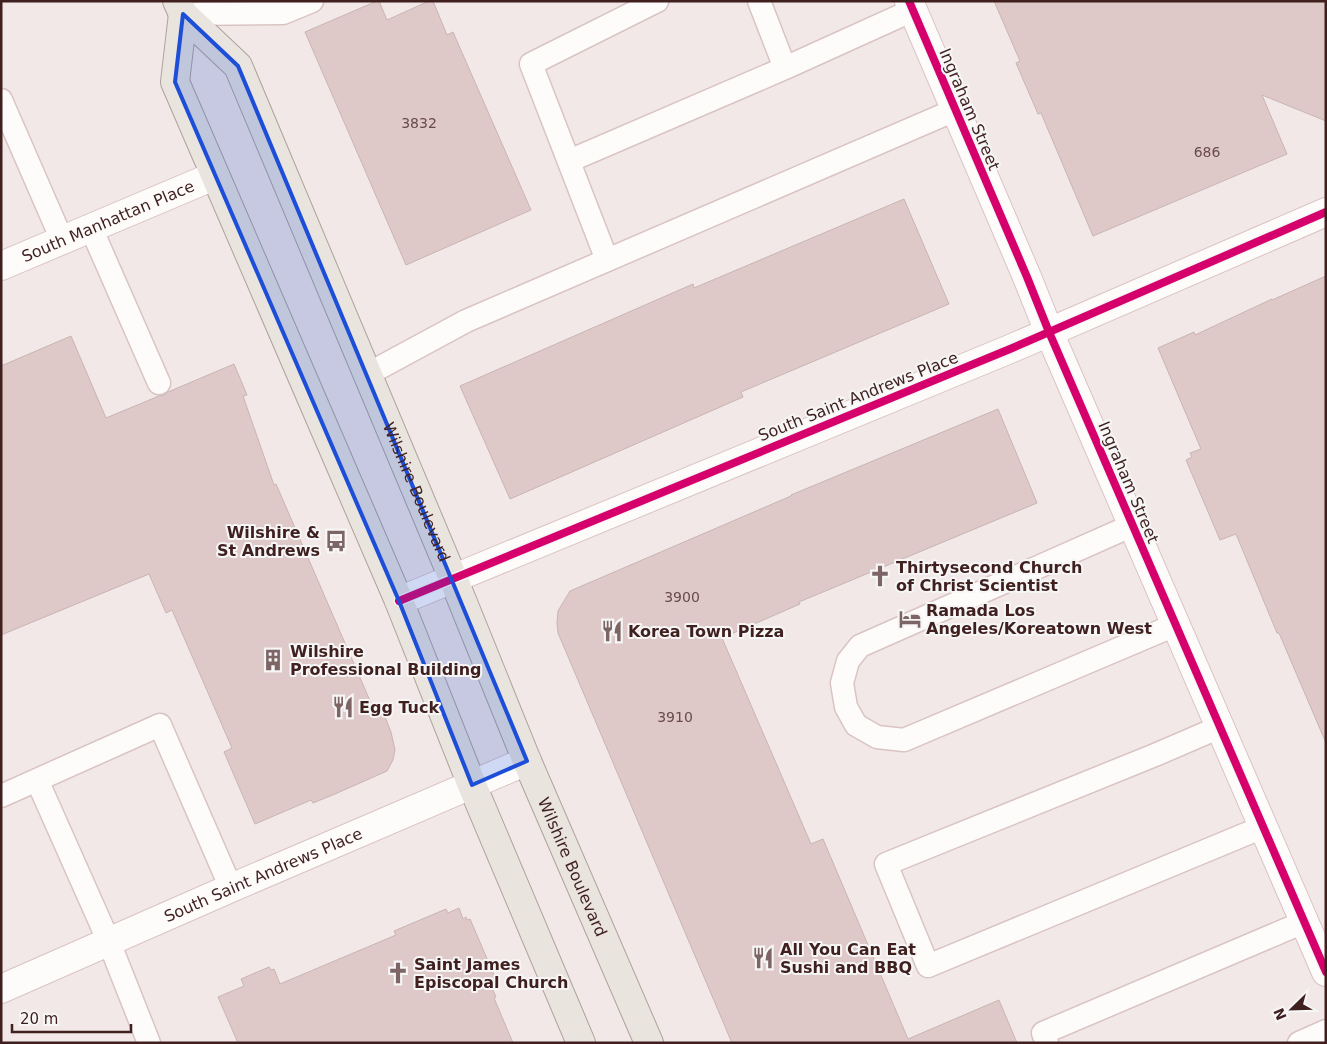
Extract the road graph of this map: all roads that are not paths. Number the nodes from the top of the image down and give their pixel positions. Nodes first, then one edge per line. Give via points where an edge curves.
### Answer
1 (312, 1) edge
2 (657, 1) edge
3 (759, 1) edge
4 (911, 6) edge
5 (180, 8) edge
6 (785, 68) junction
7 (1, 100) edge
8 (955, 110) junction
9 (569, 160) junction
10 (214, 176) junction
11 (1326, 212) edge
12 (91, 228) junction
13 (62, 240) junction
14 (607, 260) junction
15 (1, 266) edge
16 (1049, 332) junction
17 (368, 374) junction
18 (159, 383) dead end
19 (1132, 525) junction
20 (453, 578) junction
21 (398, 601) junction
22 (1176, 625) junction
23 (1220, 727) junction
24 (527, 762) junction
25 (37, 780) junction
26 (472, 785) junction
27 (1, 796) edge
28 (1263, 827) junction
29 (231, 888) junction
30 (1304, 922) junction
31 (109, 942) junction
32 (1326, 972) edge
33 (1, 989) edge
34 (1326, 1031) edge
35 (149, 1043) edge
36 (581, 1043) edge
37 (649, 1043) edge
38 (1047, 1043) edge
39 (1299, 1043) edge

1 - 5 lane via 283,13
2 - 9 lane via 532,64
3 - 6 lane
4 - 6 lane
4 - 8 street, Ingraham Street
5 - 10 main road via 175,82
5 - 17 main road, Wilshire Boulevard via 238,66
6 - 9 lane
7 - 13 lane
8 - 14 lane
8 - 16 street, Ingraham Street
9 - 14 lane
10 - 12 street, South Manhattan Place
10 - 21 main road
11 - 16 street, South Saint Andrews Place
12 - 13 street, South Manhattan Place
12 - 18 lane
13 - 15 street, South Manhattan Place
14 - 17 lane via 466,321
16 - 19 street, Ingraham Street
16 - 20 street, South Saint Andrews Place
17 - 20 main road, Wilshire Boulevard
19 - 22 street, Ingraham Street
19 - 22 lane via 860,646 848,661 842,683 846,707 856,724 877,737 904,740
20 - 21 street, South Saint Andrews Place
20 - 24 main road, Wilshire Boulevard
21 - 26 main road
22 - 23 street, Ingraham Street
23 - 28 street, Ingraham Street
23 - 28 lane via 886,864 928,966
24 - 26 street, South Saint Andrews Place
24 - 37 main road, Wilshire Boulevard
25 - 27 lane
25 - 29 lane via 160,725
25 - 31 lane
26 - 29 street, South Saint Andrews Place
26 - 36 main road
28 - 30 street, Ingraham Street
29 - 31 street, South Saint Andrews Place
30 - 32 street, Ingraham Street
30 - 38 lane via 1043,1033
31 - 33 street, South Saint Andrews Place
31 - 35 lane
34 - 39 lane

